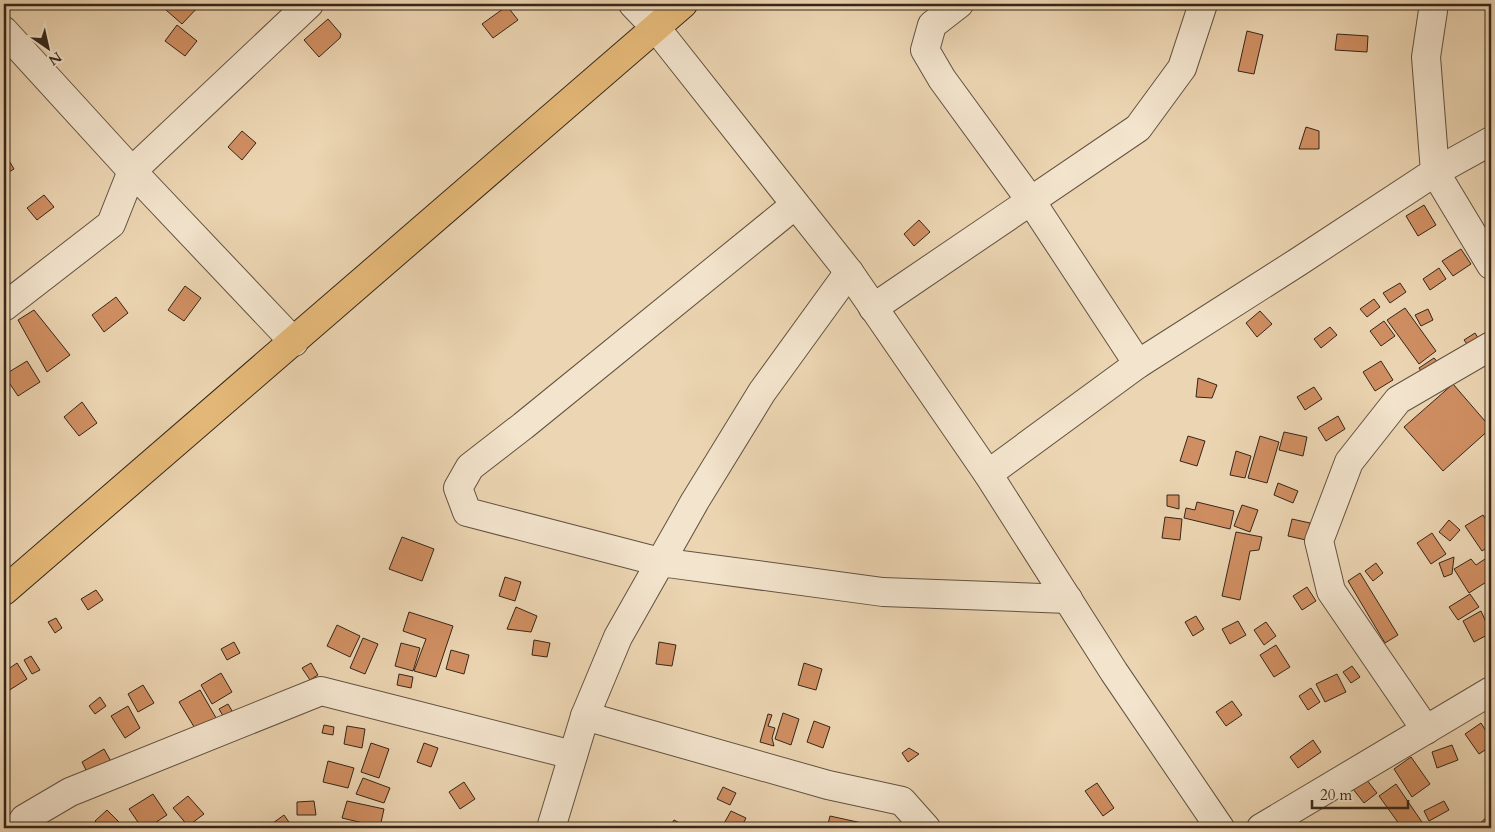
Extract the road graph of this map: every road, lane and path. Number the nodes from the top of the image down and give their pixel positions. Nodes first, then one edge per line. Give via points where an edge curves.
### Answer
1 (309, 4) edge
2 (633, 4) edge
3 (683, 4) edge
4 (958, 4) edge
5 (1203, 4) edge
6 (1434, 4) edge
7 (656, 28) junction
8 (4, 31) edge
9 (1491, 141) edge
10 (132, 171) junction
11 (1435, 172) junction
12 (1031, 201) junction
13 (796, 205) junction
14 (1491, 265) edge
15 (849, 272) junction
16 (4, 307) edge
17 (873, 308) junction
18 (294, 342) junction
19 (1491, 346) edge
20 (1138, 364) junction
21 (988, 474) junction
22 (660, 562) junction
23 (4, 591) edge
24 (1068, 599) junction
25 (1491, 691) edge
26 (585, 716) junction
27 (1426, 730) junction
28 (573, 755) junction
29 (19, 828) edge
30 (551, 828) edge
31 (926, 828) edge
32 (1220, 828) edge
33 (1261, 828) edge

1 - 10 street
2 - 7 street
3 - 7 main road
4 - 12 street via 932,25 925,50 942,79
5 - 12 street via 1182,68 1138,128
6 - 11 street via 1426,57
7 - 13 street
7 - 18 main road
8 - 10 street
9 - 11 street
10 - 16 street via 110,224
10 - 18 street
11 - 14 street
11 - 20 street
12 - 17 street
12 - 20 street
13 - 15 street
13 - 22 street via 470,467 458,488 467,512
15 - 17 street
15 - 22 street via 762,392
17 - 21 street
18 - 23 main road
19 - 27 street via 1398,400 1348,462 1319,541 1331,590
20 - 21 street
21 - 24 street
22 - 24 street via 883,592
22 - 26 street via 618,637
24 - 32 street
25 - 27 street
26 - 28 street
26 - 31 street via 828,785 902,801
27 - 33 street
28 - 29 street via 321,691 70,792 24,819
28 - 30 street

